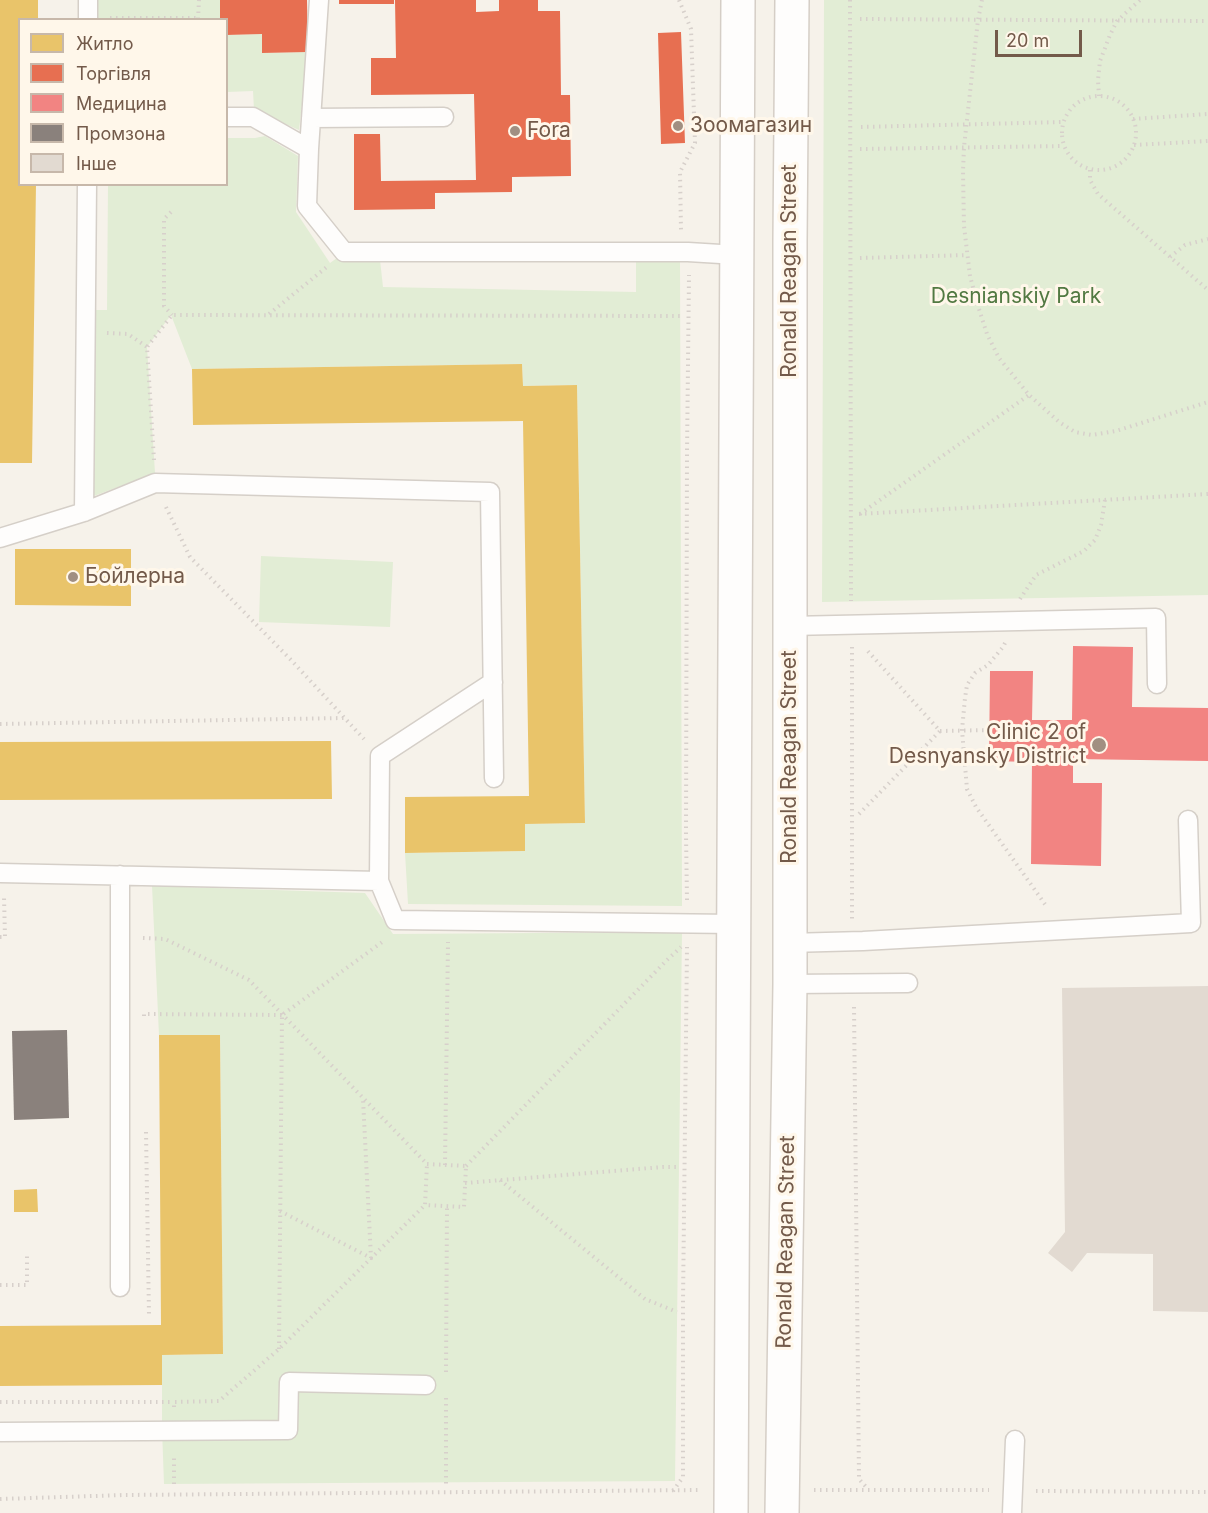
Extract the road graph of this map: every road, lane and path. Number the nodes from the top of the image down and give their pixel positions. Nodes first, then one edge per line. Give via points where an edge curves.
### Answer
1 (199, 0) edge
2 (319, 0) edge
3 (679, 0) edge
4 (738, 0) edge
5 (792, 0) edge
6 (850, 0) edge
7 (982, 0) edge
8 (1140, 0) edge
9 (88, 12) edge
10 (182, 18) edge
11 (198, 18) edge
12 (860, 19) dead end
13 (978, 20) junction
14 (1117, 21) junction
15 (1208, 21) edge
16 (1099, 96) junction
17 (1208, 114) edge
18 (228, 117) edge
19 (444, 117) dead end
20 (311, 118) junction
21 (1133, 119) junction
22 (1063, 122) junction
23 (967, 125) junction
24 (861, 127) dead end
25 (1208, 141) edge
26 (1134, 145) junction
27 (1063, 146) junction
28 (964, 147) junction
29 (309, 149) junction
30 (860, 149) dead end
31 (1090, 170) junction
32 (87, 186) edge
33 (171, 212) dead end
34 (1208, 239) edge
35 (344, 252) junction
36 (688, 252) junction
37 (737, 255) junction
38 (968, 255) junction
39 (1170, 257) junction
40 (860, 258) dead end
41 (1208, 290) edge
42 (172, 315) junction
43 (268, 315) junction
44 (680, 316) dead end
45 (86, 333) junction
46 (147, 347) junction
47 (1029, 395) junction
48 (1208, 402) edge
49 (155, 483) junction
50 (1208, 494) edge
51 (1105, 500) junction
52 (84, 512) junction
53 (0, 538) edge
54 (1012, 621) junction
55 (851, 625) junction
56 (790, 626) junction
57 (859, 642) dead end
58 (493, 682) junction
59 (1157, 684) dead end
60 (344, 718) junction
61 (0, 724) edge
62 (962, 730) junction
63 (990, 730) dead end
64 (940, 731) junction
65 (380, 756) junction
66 (494, 778) dead end
67 (859, 814) dead end
68 (1188, 820) dead end
69 (0, 873) edge
70 (120, 875) junction
71 (379, 881) junction
72 (4, 896) dead end
73 (411, 920) junction
74 (449, 921) junction
75 (688, 923) junction
76 (734, 924) junction
77 (1063, 930) junction
78 (120, 936) junction
79 (0, 937) edge
80 (852, 941) junction
81 (789, 943) junction
82 (681, 947) dead end
83 (854, 983) junction
84 (908, 983) dead end
85 (790, 984) junction
86 (282, 1015) junction
87 (144, 1025) dead end
88 (363, 1098) junction
89 (146, 1130) dead end
90 (427, 1164) junction
91 (445, 1165) junction
92 (466, 1166) junction
93 (679, 1167) dead end
94 (500, 1180) junction
95 (465, 1183) junction
96 (425, 1205) junction
97 (447, 1206) junction
98 (280, 1211) junction
99 (27, 1256) dead end
100 (371, 1258) junction
101 (0, 1285) edge
102 (120, 1287) dead end
103 (677, 1312) dead end
104 (149, 1315) dead end
105 (279, 1349) junction
106 (446, 1379) dead end
107 (426, 1385) dead end
108 (446, 1390) dead end
109 (0, 1402) edge
110 (174, 1402) junction
111 (174, 1431) junction
112 (0, 1432) edge
113 (1015, 1440) dead end
114 (174, 1484) dead end
115 (446, 1484) dead end
116 (868, 1489) junction
117 (673, 1491) junction
118 (1012, 1491) junction
119 (1208, 1492) edge
120 (0, 1499) edge
121 (782, 1501) edge
122 (731, 1502) edge
123 (1012, 1513) edge

1 - 11 path
2 - 20 lane
3 - 36 path via 691,29 693,80 695,143 680,172 682,236
4 - 37 main road
5 - 56 main road, Ronald Reagan Street
6 - 55 path
7 - 13 path
8 - 14 path
9 - 10 path
12 - 13 path
13 - 14 path
13 - 23 path
14 - 15 path
14 - 16 path via 1100,61
16 - 21 path via 1122,104
16 - 22 path via 1076,103
17 - 21 path
18 - 29 lane via 253,117
19 - 20 lane
20 - 29 lane
21 - 26 path
22 - 23 path
22 - 27 path
23 - 24 path
23 - 28 path
25 - 26 path
26 - 31 path via 1125,160 1114,167
27 - 28 path
27 - 31 path via 1078,165
28 - 30 path
28 - 38 path
29 - 35 lane via 307,206
31 - 39 path via 1090,180 1098,194
32 - 45 lane
33 - 42 path via 164,219 164,306
34 - 39 path via 1185,246
35 - 36 lane
35 - 43 path
36 - 37 lane
36 - 75 path
37 - 76 main road
38 - 40 path
38 - 47 path via 987,334 999,358
39 - 41 path
42 - 43 path
42 - 46 path
43 - 44 path
45 - 46 path via 128,334
45 - 52 lane
46 - 49 path
47 - 48 path via 1059,423 1092,435
47 - 51 path via 859,514
49 - 52 lane
49 - 58 lane via 490,492
49 - 60 path via 190,557
50 - 51 path
51 - 54 path via 1095,540 1084,551 1036,575 1021,596
52 - 53 lane
54 - 55 lane
54 - 59 lane via 1156,618
54 - 62 path via 1003,647 967,685
55 - 56 lane
55 - 80 path
56 - 81 main road, Ronald Reagan Street
57 - 64 path
58 - 65 lane
58 - 66 lane
60 - 61 path
60 - 65 path
62 - 63 path
62 - 64 path
62 - 77 path via 967,789 976,807
64 - 67 path
65 - 71 lane
68 - 77 lane via 1191,923
69 - 70 lane
70 - 71 lane
70 - 78 lane
71 - 73 lane via 395,920
72 - 79 path via 5,937
73 - 74 lane
73 - 86 path
74 - 75 lane
74 - 91 path
75 - 76 lane
75 - 117 path via 683,1477
76 - 122 main road
77 - 80 lane
78 - 86 path via 165,939 249,980
78 - 102 lane
80 - 81 lane
81 - 85 main road, Ronald Reagan Street
82 - 92 path
83 - 84 lane
83 - 85 lane
83 - 116 path via 859,1479
85 - 121 main road, Ronald Reagan Street
86 - 87 path via 144,1014
86 - 88 path
86 - 98 path
88 - 90 path
88 - 100 path
89 - 104 path
90 - 91 path
90 - 96 path
91 - 92 path
92 - 95 path
93 - 94 path
94 - 95 path
94 - 103 path via 645,1299
95 - 97 path via 464,1207
96 - 97 path
96 - 100 path
97 - 106 path
98 - 100 path
98 - 105 path
99 - 101 path via 27,1285
100 - 105 path
105 - 110 path via 219,1401
107 - 111 lane via 289,1382 288,1430
108 - 115 path
109 - 110 path
110 - 111 path
111 - 112 lane
111 - 114 path
113 - 118 lane
116 - 118 path
116 - 121 path
117 - 120 path
117 - 122 path
118 - 119 path
118 - 123 lane

